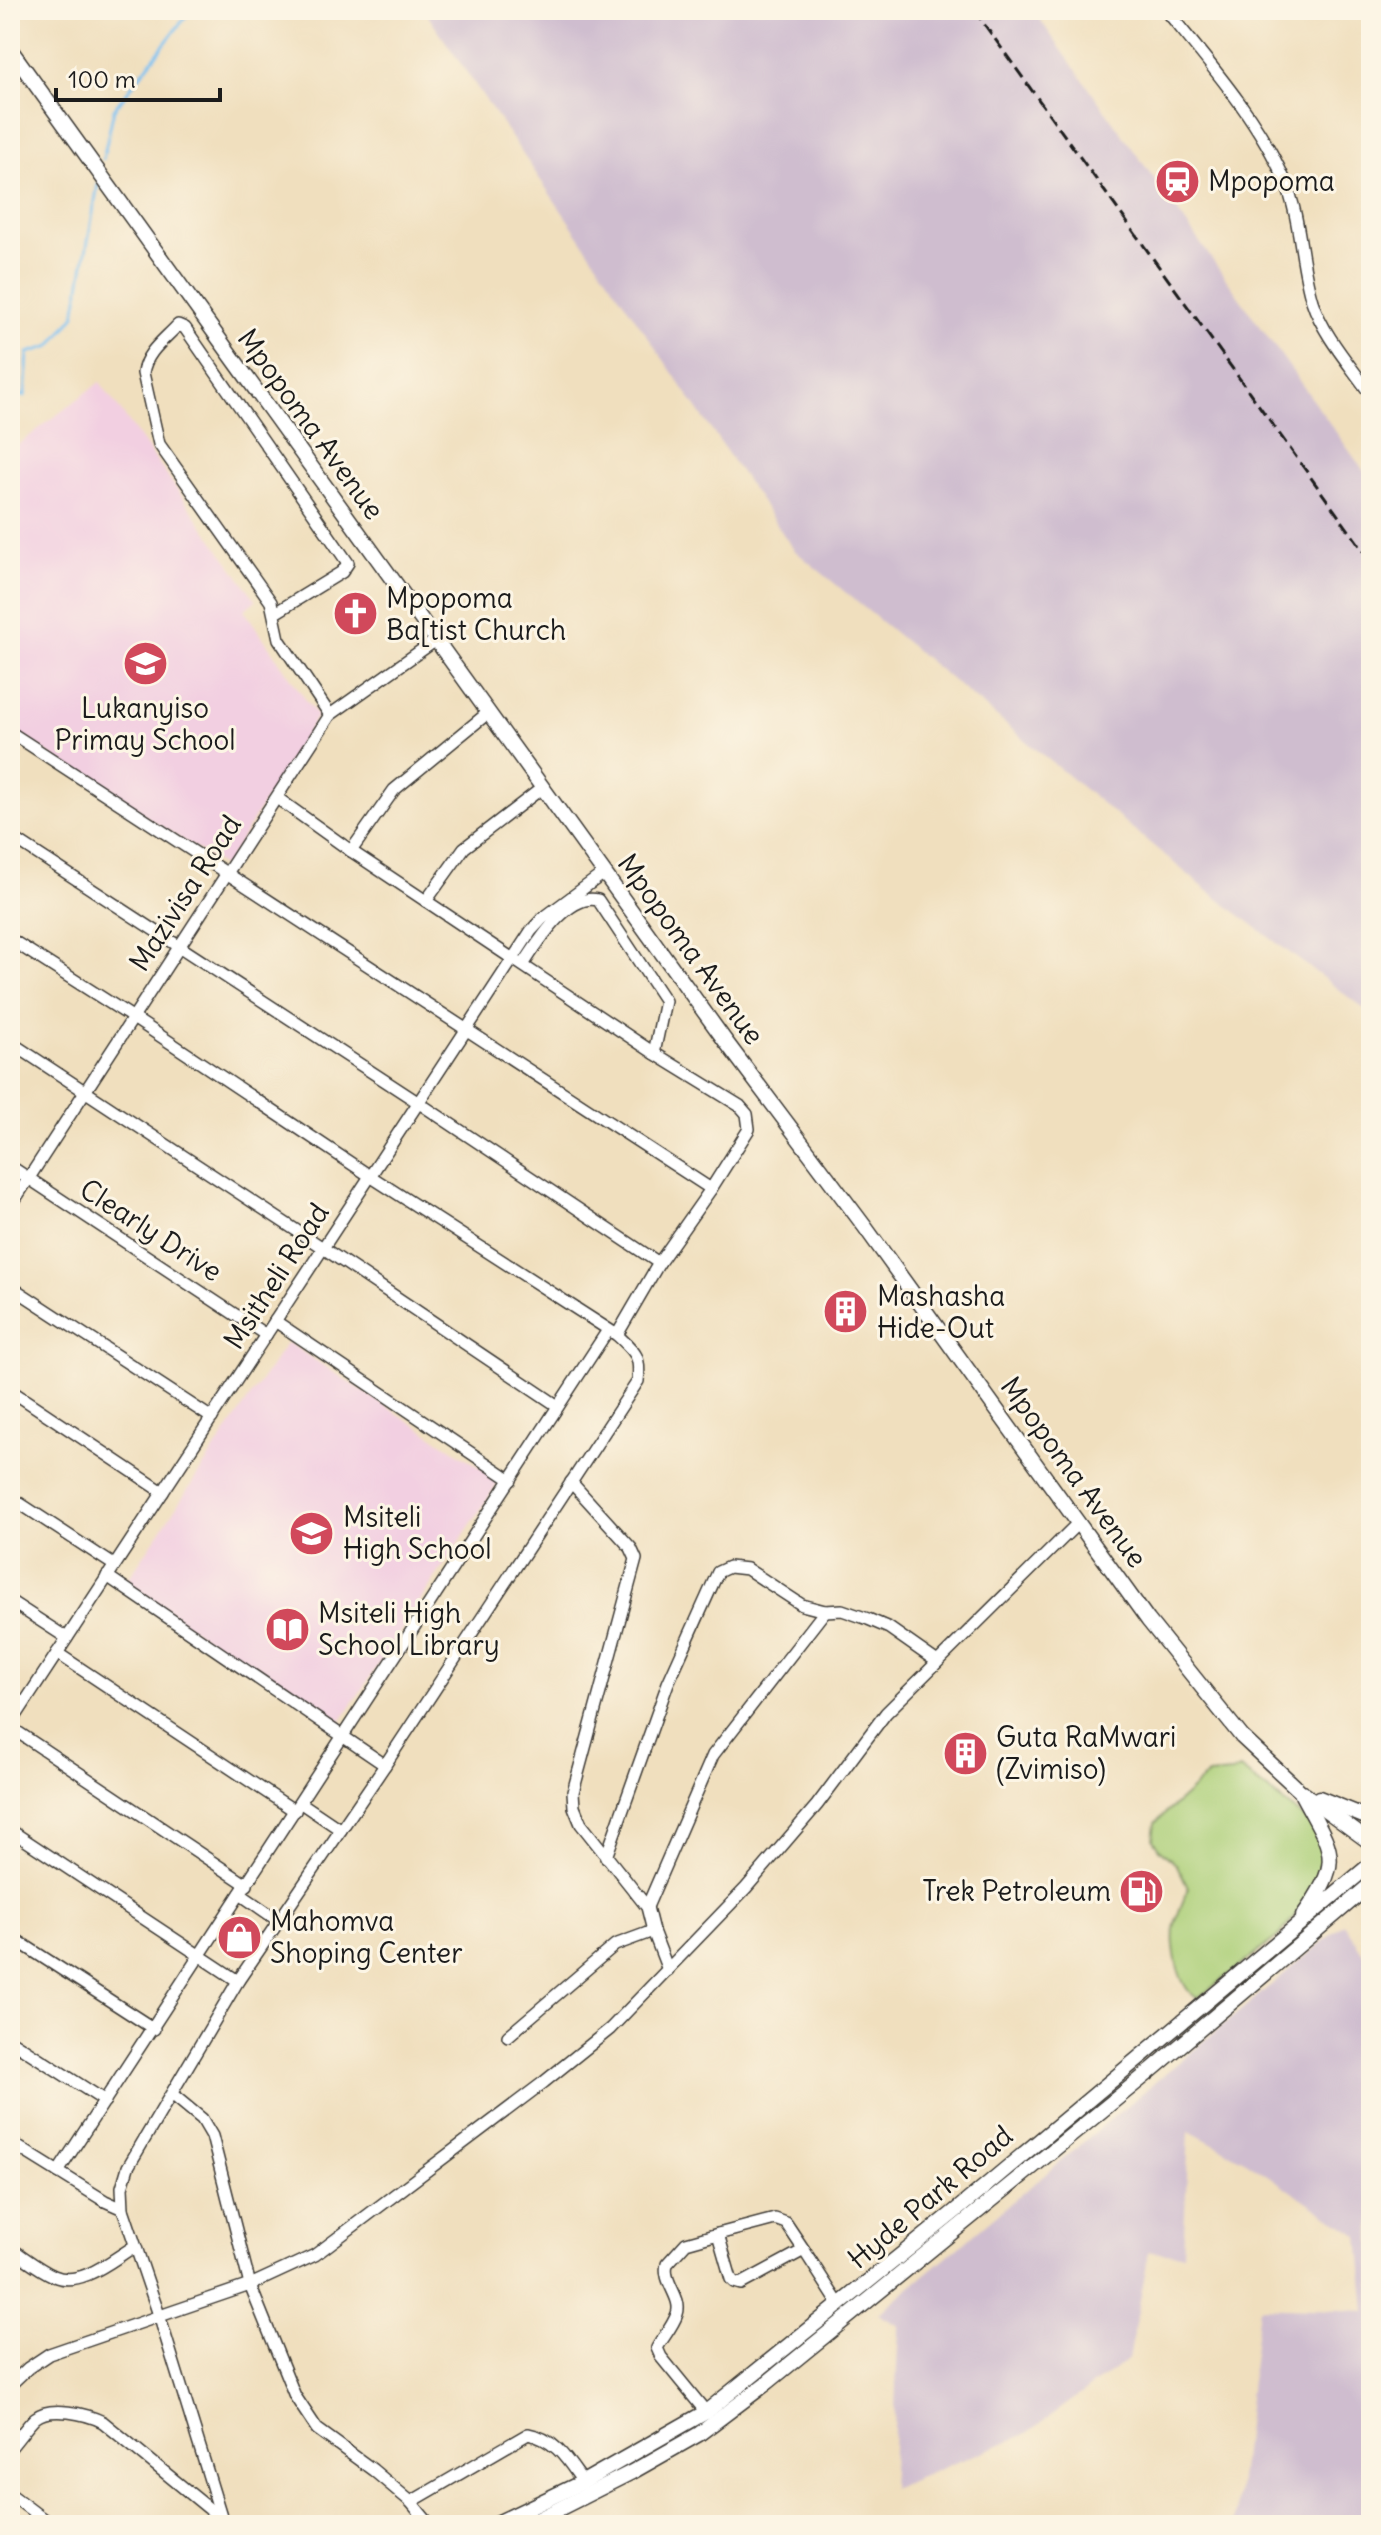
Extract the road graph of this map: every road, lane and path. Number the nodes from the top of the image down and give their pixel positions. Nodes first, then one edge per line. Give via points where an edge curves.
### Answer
1 (1166, 10) edge
2 (10, 49) edge
3 (1371, 395) edge
4 (275, 613) junction
5 (436, 640) junction
6 (489, 712) junction
7 (330, 715) junction
8 (10, 732) edge
9 (542, 788) junction
10 (277, 798) junction
11 (10, 836) edge
12 (351, 851) junction
13 (226, 873) junction
14 (604, 873) junction
15 (426, 901) junction
16 (10, 939) edge
17 (179, 947) junction
18 (518, 961) junction
19 (132, 1017) junction
20 (467, 1030) junction
21 (10, 1042) edge
22 (654, 1053) junction
23 (85, 1090) junction
24 (419, 1103) junction
25 (10, 1166) edge
26 (370, 1176) junction
27 (29, 1178) junction
28 (711, 1189) junction
29 (10, 1207) edge
30 (323, 1248) junction
31 (659, 1263) junction
32 (10, 1286) edge
33 (275, 1321) junction
34 (613, 1333) junction
35 (266, 1335) junction
36 (10, 1390) edge
37 (558, 1406) junction
38 (212, 1418) junction
39 (511, 1480) junction
40 (571, 1482) junction
41 (163, 1492) junction
42 (10, 1497) edge
43 (1078, 1523) junction
44 (114, 1565) junction
45 (107, 1576) junction
46 (10, 1601) edge
47 (825, 1611) junction
48 (67, 1638) junction
49 (57, 1653) junction
50 (936, 1661) junction
51 (14, 1711) edge
52 (10, 1726) edge
53 (344, 1736) junction
54 (385, 1765) junction
55 (1300, 1791) junction
56 (298, 1807) junction
57 (1371, 1819) edge
58 (10, 1830) edge
59 (341, 1830) junction
60 (1371, 1843) edge
61 (606, 1857) junction
62 (1371, 1864) edge
63 (1371, 1884) edge
64 (244, 1890) junction
65 (647, 1907) junction
66 (279, 1921) junction
67 (653, 1931) junction
68 (1290, 1933) junction
69 (10, 1936) edge
70 (201, 1957) junction
71 (668, 1970) junction
72 (238, 1981) junction
73 (154, 2029) junction
74 (508, 2036) dead end
75 (10, 2040) edge
76 (173, 2095) junction
77 (105, 2101) junction
78 (10, 2142) edge
79 (58, 2172) junction
80 (123, 2209) junction
81 (718, 2234) junction
82 (135, 2246) junction
83 (10, 2248) edge
84 (804, 2250) junction
85 (250, 2285) junction
86 (840, 2306) junction
87 (159, 2315) junction
88 (10, 2385) edge
89 (706, 2412) junction
90 (10, 2448) edge
91 (583, 2482) junction
92 (10, 2494) edge
93 (411, 2502) junction
94 (226, 2522) edge
95 (51, 2525) edge
96 (430, 2525) edge
97 (493, 2525) edge
98 (527, 2525) edge

1 - 3 street via 1225,83 1271,152 1291,197 1318,317
2 - 5 street, Mpopoma Avenue
4 - 4 street via 157,441 144,365 178,325 348,563 342,572
4 - 7 street via 279,639
5 - 6 street, Mpopoma Avenue
5 - 7 street, Mazivisa Road
6 - 9 street, Mpopoma Avenue
6 - 12 street via 394,790
7 - 10 street, Mazivisa Road
8 - 13 street
9 - 14 street, Mpopoma Avenue
9 - 15 street via 464,848
10 - 12 street
10 - 13 street, Mazivisa Road
11 - 17 street
12 - 15 street
13 - 17 street, Mazivisa Road
13 - 20 street
14 - 18 street, Msitheli Road via 542,919
14 - 43 street, Mpopoma Avenue
15 - 18 street
16 - 19 street
17 - 19 street, Mazivisa Road
17 - 24 street
18 - 20 street, Msitheli Road
18 - 22 street
18 - 22 street via 554,921 585,900 598,900 665,1001
19 - 23 street, Mazivisa Road
19 - 26 street
20 - 24 street, Msitheli Road
20 - 28 street
21 - 23 street
22 - 28 street via 747,1114 749,1129
23 - 27 street, Mazivisa Road
23 - 30 street
24 - 26 street, Msitheli Road
24 - 31 street
25 - 27 street, Clearly Drive
26 - 30 street, Msitheli Road
26 - 34 street
27 - 29 street, Mazivisa Road
27 - 35 street, Clearly Drive
28 - 31 street
30 - 33 street, Msitheli Road
30 - 37 street
31 - 34 street
32 - 38 street
33 - 35 street, Msitheli Road
33 - 39 street
34 - 37 street
34 - 40 street via 636,1352 638,1381
35 - 38 street, Msitheli Road
36 - 41 street
37 - 39 street
38 - 41 street, Msitheli Road
39 - 53 street
40 - 54 street
40 - 61 street via 636,1559 573,1792 581,1824
41 - 44 street, Msitheli Road
42 - 44 street
43 - 50 street
43 - 55 street, Mpopoma Avenue via 1242,1737
44 - 45 street, Msitheli Road
45 - 48 street, Msitheli Road
45 - 53 street
46 - 48 street
47 - 50 street via 842,1610 889,1628
47 - 61 street via 802,1605 747,1569 718,1572 668,1683
47 - 65 street via 713,1755
48 - 49 street, Msitheli Road
49 - 51 street, Msitheli Road
49 - 56 street
50 - 71 street via 886,1713 746,1888
51 - 52 street, Msitheli Road
52 - 64 street
53 - 54 street
53 - 56 street
54 - 59 street
55 - 57 street
55 - 60 street, Mpopoma Avenue
55 - 68 street via 1327,1840 1331,1862 1326,1881
56 - 59 street
56 - 64 street
58 - 70 street
59 - 66 street
61 - 65 street
62 - 68 street, Hyde Park Road
63 - 98 street, Hyde Park Road via 768,2382 699,2434
64 - 66 street
64 - 70 street
65 - 67 street
66 - 72 street
67 - 71 street
67 - 74 street via 611,1948
68 - 86 street, Hyde Park Road
69 - 73 street
70 - 72 street
70 - 73 street
71 - 85 street via 610,2029 315,2255
72 - 76 street
73 - 77 street
75 - 77 street
76 - 80 street via 128,2167
76 - 85 street via 202,2119 212,2136
77 - 79 street
78 - 79 street
79 - 80 street
80 - 82 street
81 - 84 street via 775,2219 786,2223
81 - 84 street via 731,2279 741,2284
81 - 89 street via 686,2243 667,2264 666,2278 678,2312 657,2348
82 - 83 street via 81,2277 63,2279
82 - 87 street
84 - 86 street
85 - 87 street
85 - 93 street via 284,2375 317,2429
86 - 89 street, Hyde Park Road
87 - 88 street via 49,2354
87 - 94 street
89 - 91 street, Hyde Park Road
90 - 94 street via 37,2416 90,2416
91 - 93 street via 555,2444 528,2434
91 - 97 street, Hyde Park Road
92 - 95 street
93 - 96 street

